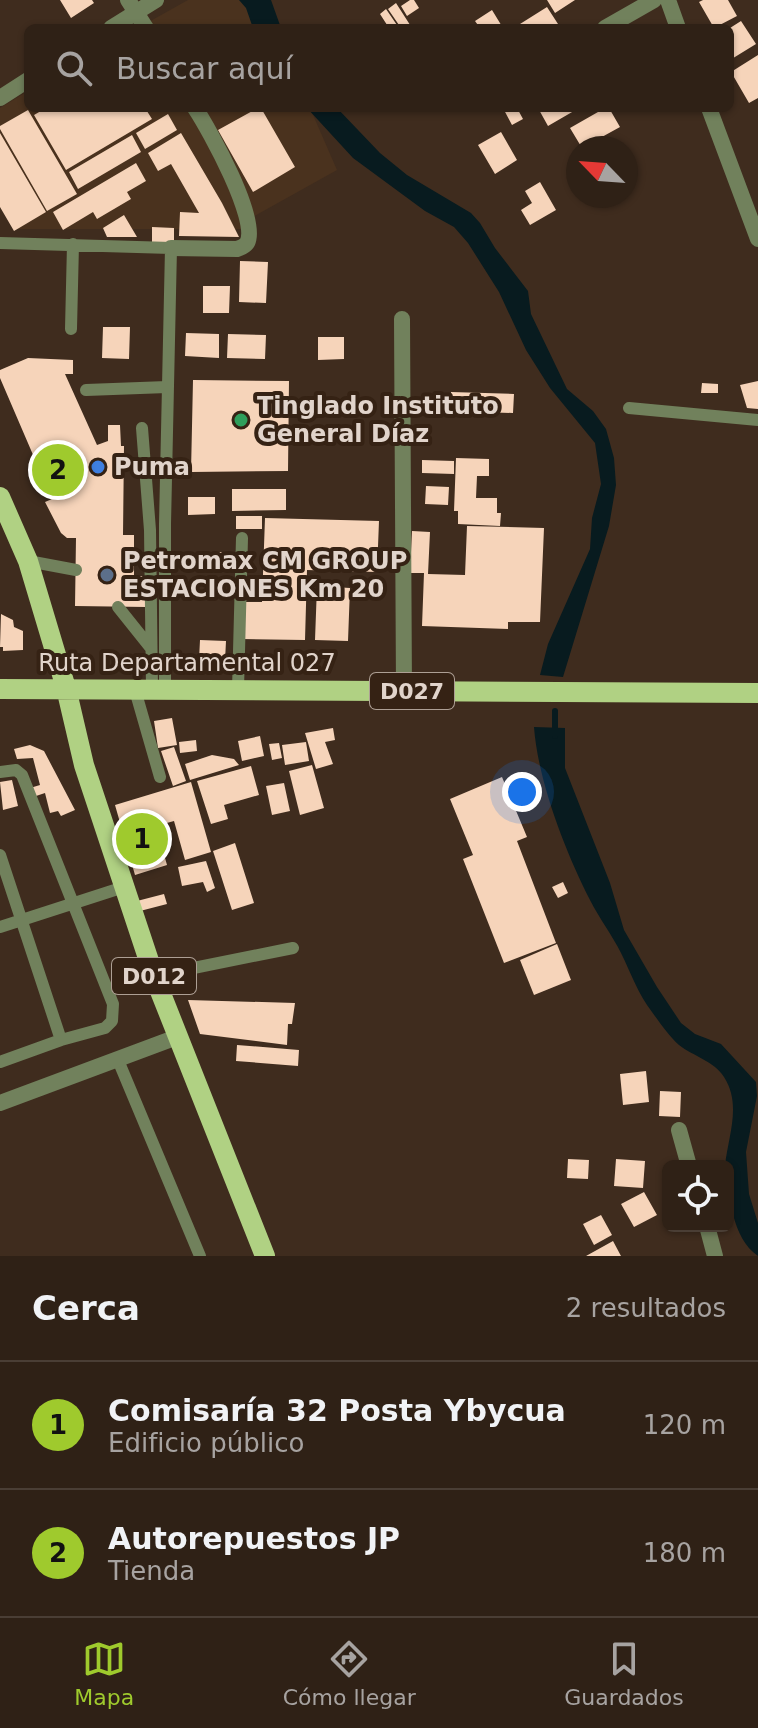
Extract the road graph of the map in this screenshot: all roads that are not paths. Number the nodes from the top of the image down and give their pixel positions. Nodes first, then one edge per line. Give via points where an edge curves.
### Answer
1 (156, 0) edge
2 (654, 0) edge
3 (668, 0) edge
4 (132, 6) edge
5 (115, 24) edge
6 (143, 24) edge
7 (612, 24) edge
8 (677, 24) edge
9 (24, 83) edge
10 (0, 98) edge
11 (197, 112) edge
12 (711, 112) edge
13 (756, 228) edge
14 (0, 243) edge
15 (73, 244) junction
16 (171, 248) junction
17 (402, 319) dead end
18 (71, 329) dead end
19 (167, 387) junction
20 (86, 390) dead end
21 (629, 408) dead end
22 (758, 420) edge
23 (142, 428) dead end
24 (0, 497) edge
25 (242, 538) dead end
26 (28, 561) junction
27 (76, 570) dead end
28 (118, 607) dead end
29 (150, 647) junction
30 (66, 688) junction
31 (0, 689) edge
32 (151, 689) junction
33 (238, 689) junction
34 (404, 691) junction
35 (758, 693) edge
36 (0, 772) edge
37 (160, 777) dead end
38 (0, 855) edge
39 (124, 887) junction
40 (72, 904) junction
41 (22, 920) junction
42 (0, 927) edge
43 (293, 948) dead end
44 (154, 976) junction
45 (177, 1037) junction
46 (61, 1040) junction
47 (1, 1058) edge
48 (118, 1060) junction
49 (0, 1103) edge
50 (679, 1130) dead end
51 (687, 1160) edge
52 (709, 1232) edge
53 (200, 1256) edge
54 (265, 1256) edge
55 (715, 1256) edge

1 - 4 street
2 - 7 street
3 - 8 street
4 - 5 street
4 - 6 street
9 - 10 street
11 - 16 street via 245,204 249,240 237,249
12 - 13 street
14 - 15 lane
15 - 16 lane
15 - 18 lane
16 - 19 lane
17 - 34 street
19 - 20 lane
19 - 32 lane
21 - 22 lane
23 - 29 lane via 150,530
24 - 26 main road, D012
25 - 33 lane
26 - 27 lane
26 - 30 main road, D012
28 - 29 lane
29 - 32 lane
30 - 31 main road, Ruta Departamental 027 / D027
30 - 32 main road, Ruta Departamental 027 / D027
30 - 39 main road, D012 via 84,765
32 - 33 main road, Ruta Departamental 027 / D027
32 - 37 lane
33 - 34 main road, Ruta Departamental 027 / D027
34 - 35 main road, Ruta Departamental 027 / D027
36 - 40 lane via 16,770 22,775
38 - 41 lane
39 - 40 lane
39 - 44 main road, D012
40 - 41 lane
40 - 46 lane via 113,1012 105,1028
41 - 42 lane
41 - 46 lane
43 - 44 lane
44 - 45 main road, D012
45 - 48 street
45 - 54 main road, D012
46 - 47 lane
48 - 49 street
48 - 53 lane
50 - 51 street
52 - 55 street

